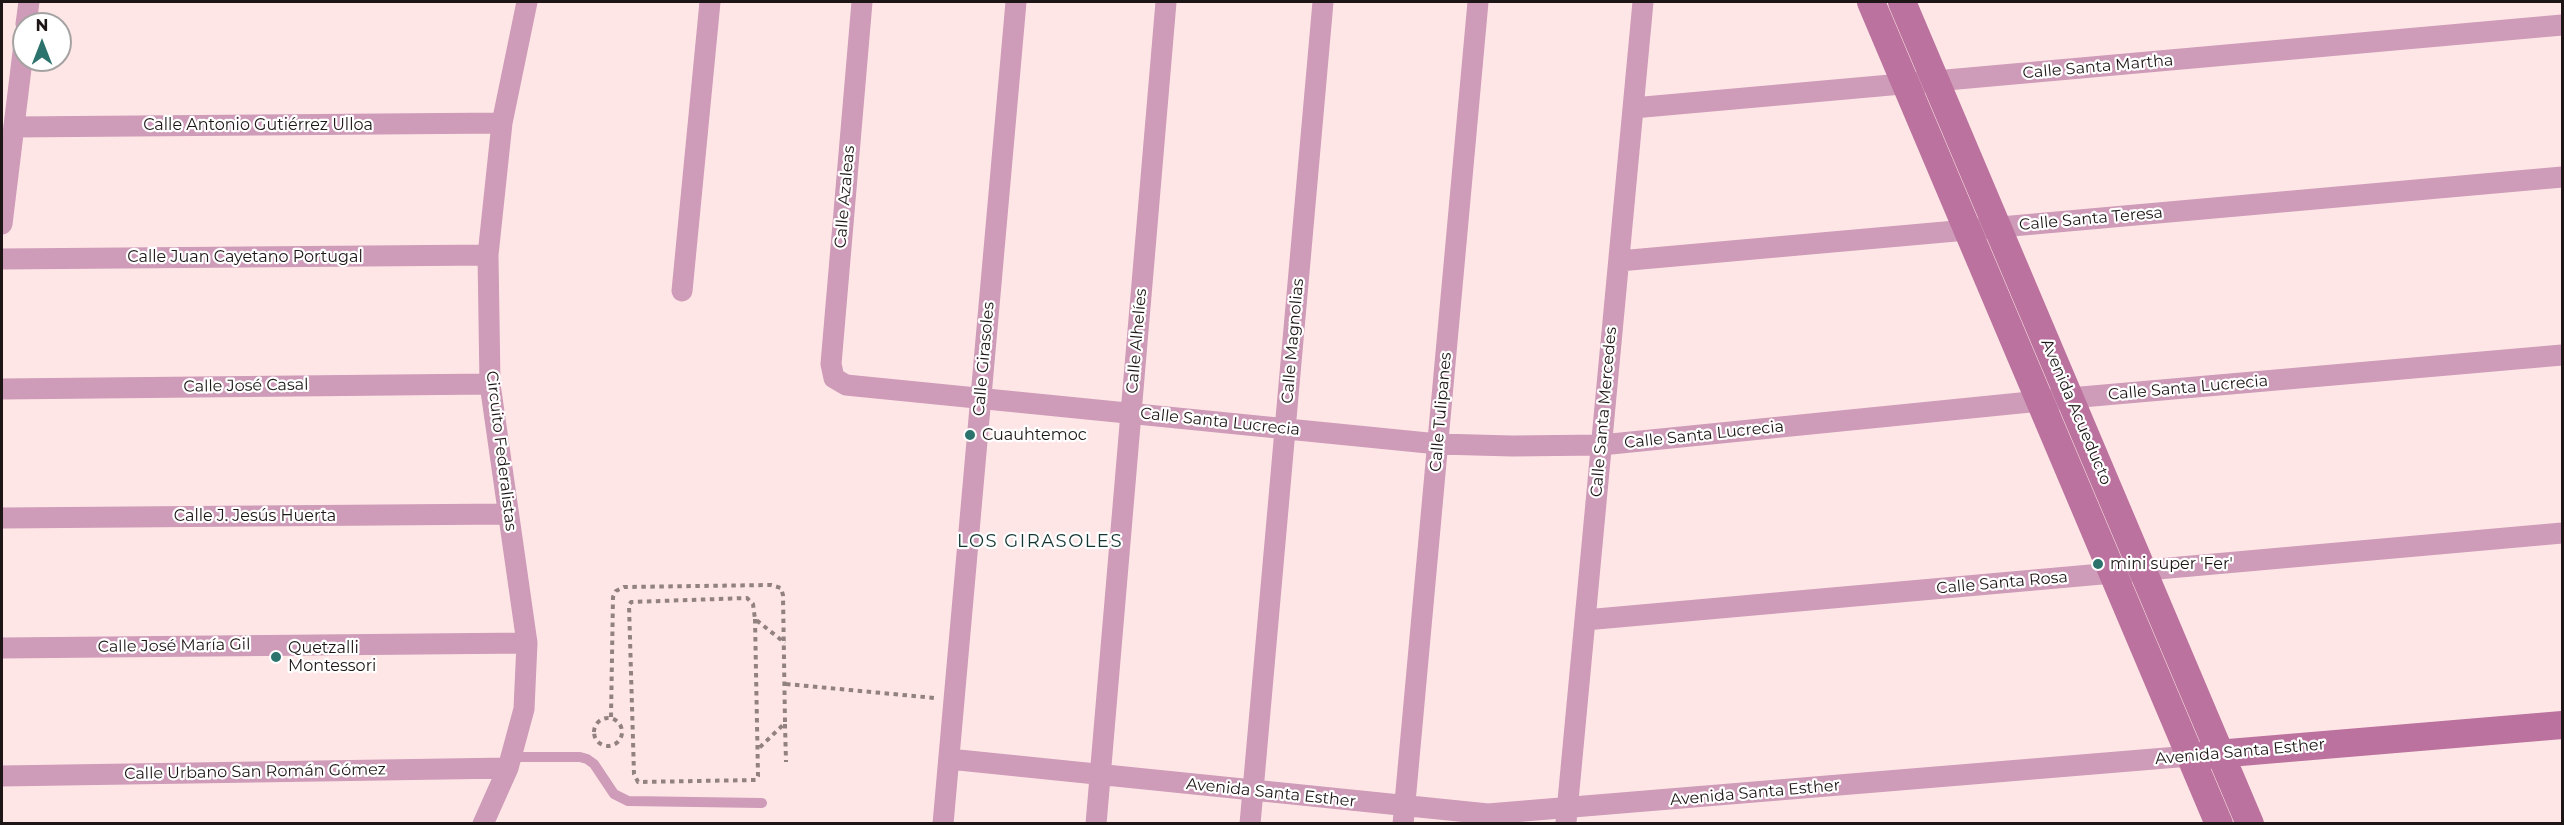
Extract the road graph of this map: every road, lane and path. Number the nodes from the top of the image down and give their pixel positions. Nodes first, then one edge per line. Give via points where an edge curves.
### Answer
1 (527, 2) edge
2 (710, 2) edge
3 (862, 2) edge
4 (1016, 2) edge
5 (1166, 2) edge
6 (1323, 2) edge
7 (1478, 2) edge
8 (1643, 2) edge
9 (1871, 2) edge
10 (1902, 2) edge
11 (2562, 25) edge
12 (21, 72) edge
13 (1936, 81) junction
14 (1906, 84) junction
15 (1633, 108) junction
16 (502, 123) junction
17 (14, 127) junction
18 (2562, 177) edge
19 (2, 224) edge
20 (1998, 227) junction
21 (1968, 230) junction
22 (488, 255) junction
23 (2, 259) edge
24 (1619, 261) junction
25 (682, 291) dead end
26 (2562, 355) edge
27 (490, 384) junction
28 (846, 385) joint
29 (2, 388) edge
30 (2070, 398) junction
31 (981, 399) junction
32 (2040, 401) junction
33 (1131, 414) junction
34 (1285, 429) junction
35 (1438, 444) junction
36 (1601, 445) junction
37 (508, 514) junction
38 (2, 518) edge
39 (2562, 533) edge
40 (2143, 570) junction
41 (2113, 573) junction
42 (755, 619) junction
43 (1585, 620) junction
44 (527, 643) junction
45 (785, 643) junction
46 (2, 648) edge
47 (786, 684) junction
48 (954, 699) junction
49 (611, 717) junction
50 (785, 723) junction
51 (2562, 725) edge
52 (758, 750) junction
53 (2221, 754) junction
54 (2190, 756) junction
55 (949, 759) junction
56 (510, 762) junction
57 (786, 762) dead end
58 (2, 776) edge
59 (1100, 776) junction
60 (1253, 791) junction
61 (762, 803) dead end
62 (1404, 815) edge
63 (1567, 816) edge
64 (483, 824) edge
65 (943, 824) edge
66 (1096, 824) edge
67 (1250, 824) edge
68 (2219, 824) edge
69 (2250, 824) edge

1 - 16 street, Circuito Federalistas
2 - 25 street
3 - 28 street, Calle Azaleas via 831,364 834,378
4 - 31 street, Calle Girasoles
5 - 33 street, Calle Alhelíes
6 - 34 street, Calle Magnolias
7 - 35 street, Calle Tulipanes
8 - 15 street, Calle Santa Mercedes
9 - 14 main road, Avenida Acueducto
10 - 13 main road, Avenida Acueducto
11 - 13 street, Calle Santa Martha
12 - 17 street
13 - 14 street, Calle Santa Martha
13 - 20 main road, Avenida Acueducto
14 - 15 street, Calle Santa Martha
14 - 21 main road, Avenida Acueducto
15 - 24 street, Calle Santa Mercedes
16 - 17 street, Calle Antonio Gutiérrez Ulloa
16 - 22 street, Circuito Federalistas
17 - 19 street
18 - 20 street, Calle Santa Teresa
20 - 21 street, Calle Santa Teresa
20 - 30 main road, Avenida Acueducto
21 - 24 street, Calle Santa Teresa
21 - 32 main road, Avenida Acueducto
22 - 23 street, Calle Juan Cayetano Portugal
22 - 27 street, Circuito Federalistas
24 - 36 street, Calle Santa Mercedes
26 - 30 street, Calle Santa Lucrecia
27 - 29 street, Calle José Casal
27 - 37 street, Circuito Federalistas
28 - 31 street, Calle Santa Lucrecia
30 - 32 street, Calle Santa Lucrecia
30 - 40 main road, Avenida Acueducto
31 - 33 street, Calle Santa Lucrecia
31 - 48 street, Calle Girasoles
32 - 36 street, Calle Santa Lucrecia
32 - 41 main road, Avenida Acueducto
33 - 34 street, Calle Santa Lucrecia
33 - 59 street, Calle Alhelíes
34 - 35 street, Calle Santa Lucrecia
34 - 60 street, Calle Magnolias
35 - 36 street, Calle Santa Lucrecia
35 - 62 street, Calle Tulipanes
36 - 43 street, Calle Santa Mercedes
37 - 38 street, Calle J. Jesús Huerta
37 - 44 street, Circuito Federalistas
39 - 40 street, Calle Santa Rosa
40 - 41 street, Calle Santa Rosa
40 - 53 main road, Avenida Acueducto
41 - 43 street, Calle Santa Rosa
41 - 54 main road, Avenida Acueducto
42 - 45 path
42 - 52 path
42 - 52 path via 753,604 747,598 631,602 634,779 753,782 758,776
43 - 63 street, Calle Santa Mercedes
44 - 46 street, Calle José María Gil
44 - 56 street, Circuito Federalistas via 524,709
45 - 47 path
45 - 49 path via 781,588 624,587 613,597
47 - 48 path
47 - 50 path
48 - 55 street, Calle Girasoles
49 - 49 path via 619,722 620,740 603,746 595,740 593,731 596,723
50 - 52 path
50 - 57 path
51 - 53 main road, Avenida Santa Esther
53 - 54 main road, Avenida Santa Esther
53 - 69 main road, Avenida Acueducto
54 - 63 street, Avenida Santa Esther
54 - 68 main road, Avenida Acueducto
55 - 59 street, Avenida Santa Esther
55 - 65 street, Calle Girasoles
56 - 58 street, Calle Urbano San Román Gómez
56 - 61 lane via 587,759 614,794 628,801
56 - 64 street, Circuito Federalistas
59 - 60 street, Avenida Santa Esther
59 - 66 street, Calle Alhelíes
60 - 62 street, Avenida Santa Esther
60 - 67 street, Calle Magnolias
62 - 63 street, Avenida Santa Esther

